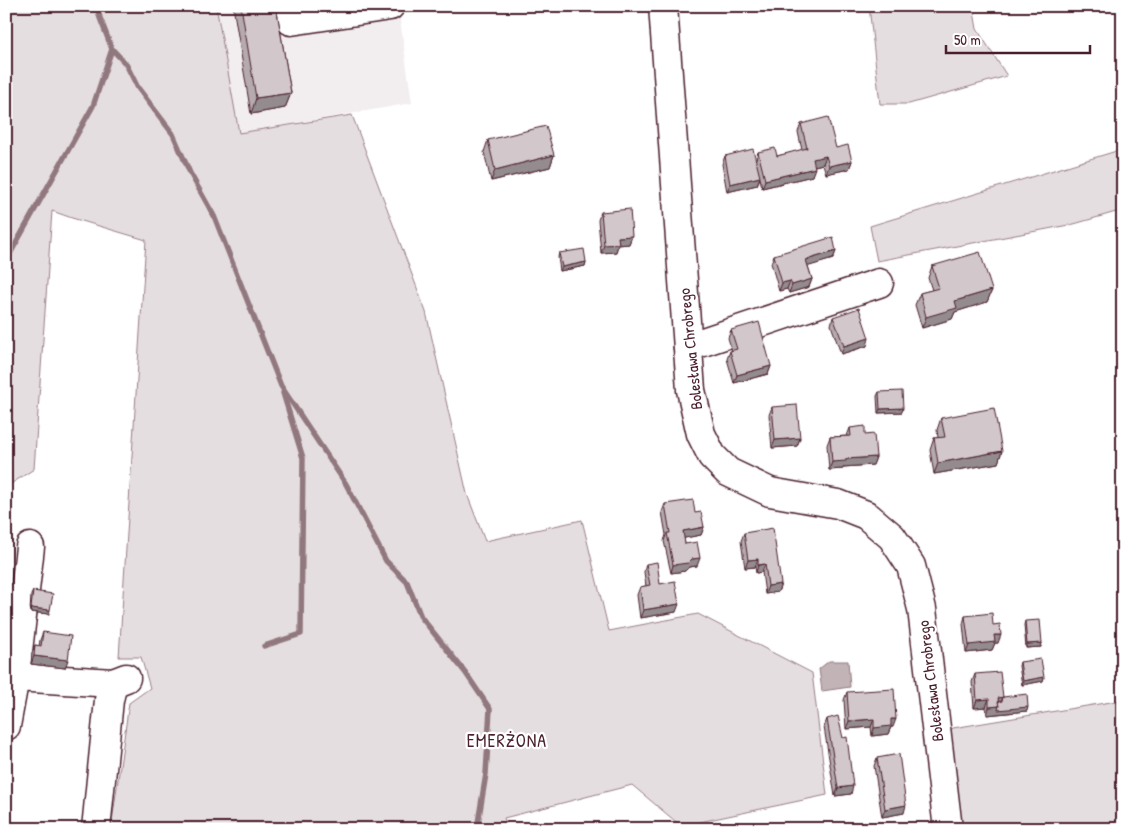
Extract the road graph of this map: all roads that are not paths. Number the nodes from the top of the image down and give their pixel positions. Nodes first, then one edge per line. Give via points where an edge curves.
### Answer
1 (289, 6) edge
2 (390, 6) edge
3 (663, 6) edge
4 (879, 283) dead end
5 (688, 346) junction
6 (30, 547) dead end
7 (15, 677) junction
8 (6, 726) edge
9 (96, 829) edge
10 (948, 829) edge

1 - 2 street via 291,21
3 - 5 street, Bolesława Chrobrego
4 - 5 street
5 - 10 street, Bolesława Chrobrego via 691,390 701,434 712,456 728,472 770,492 838,504 866,515 892,537 910,566 922,609
6 - 7 street
7 - 8 street
7 - 9 street via 120,680 109,700

